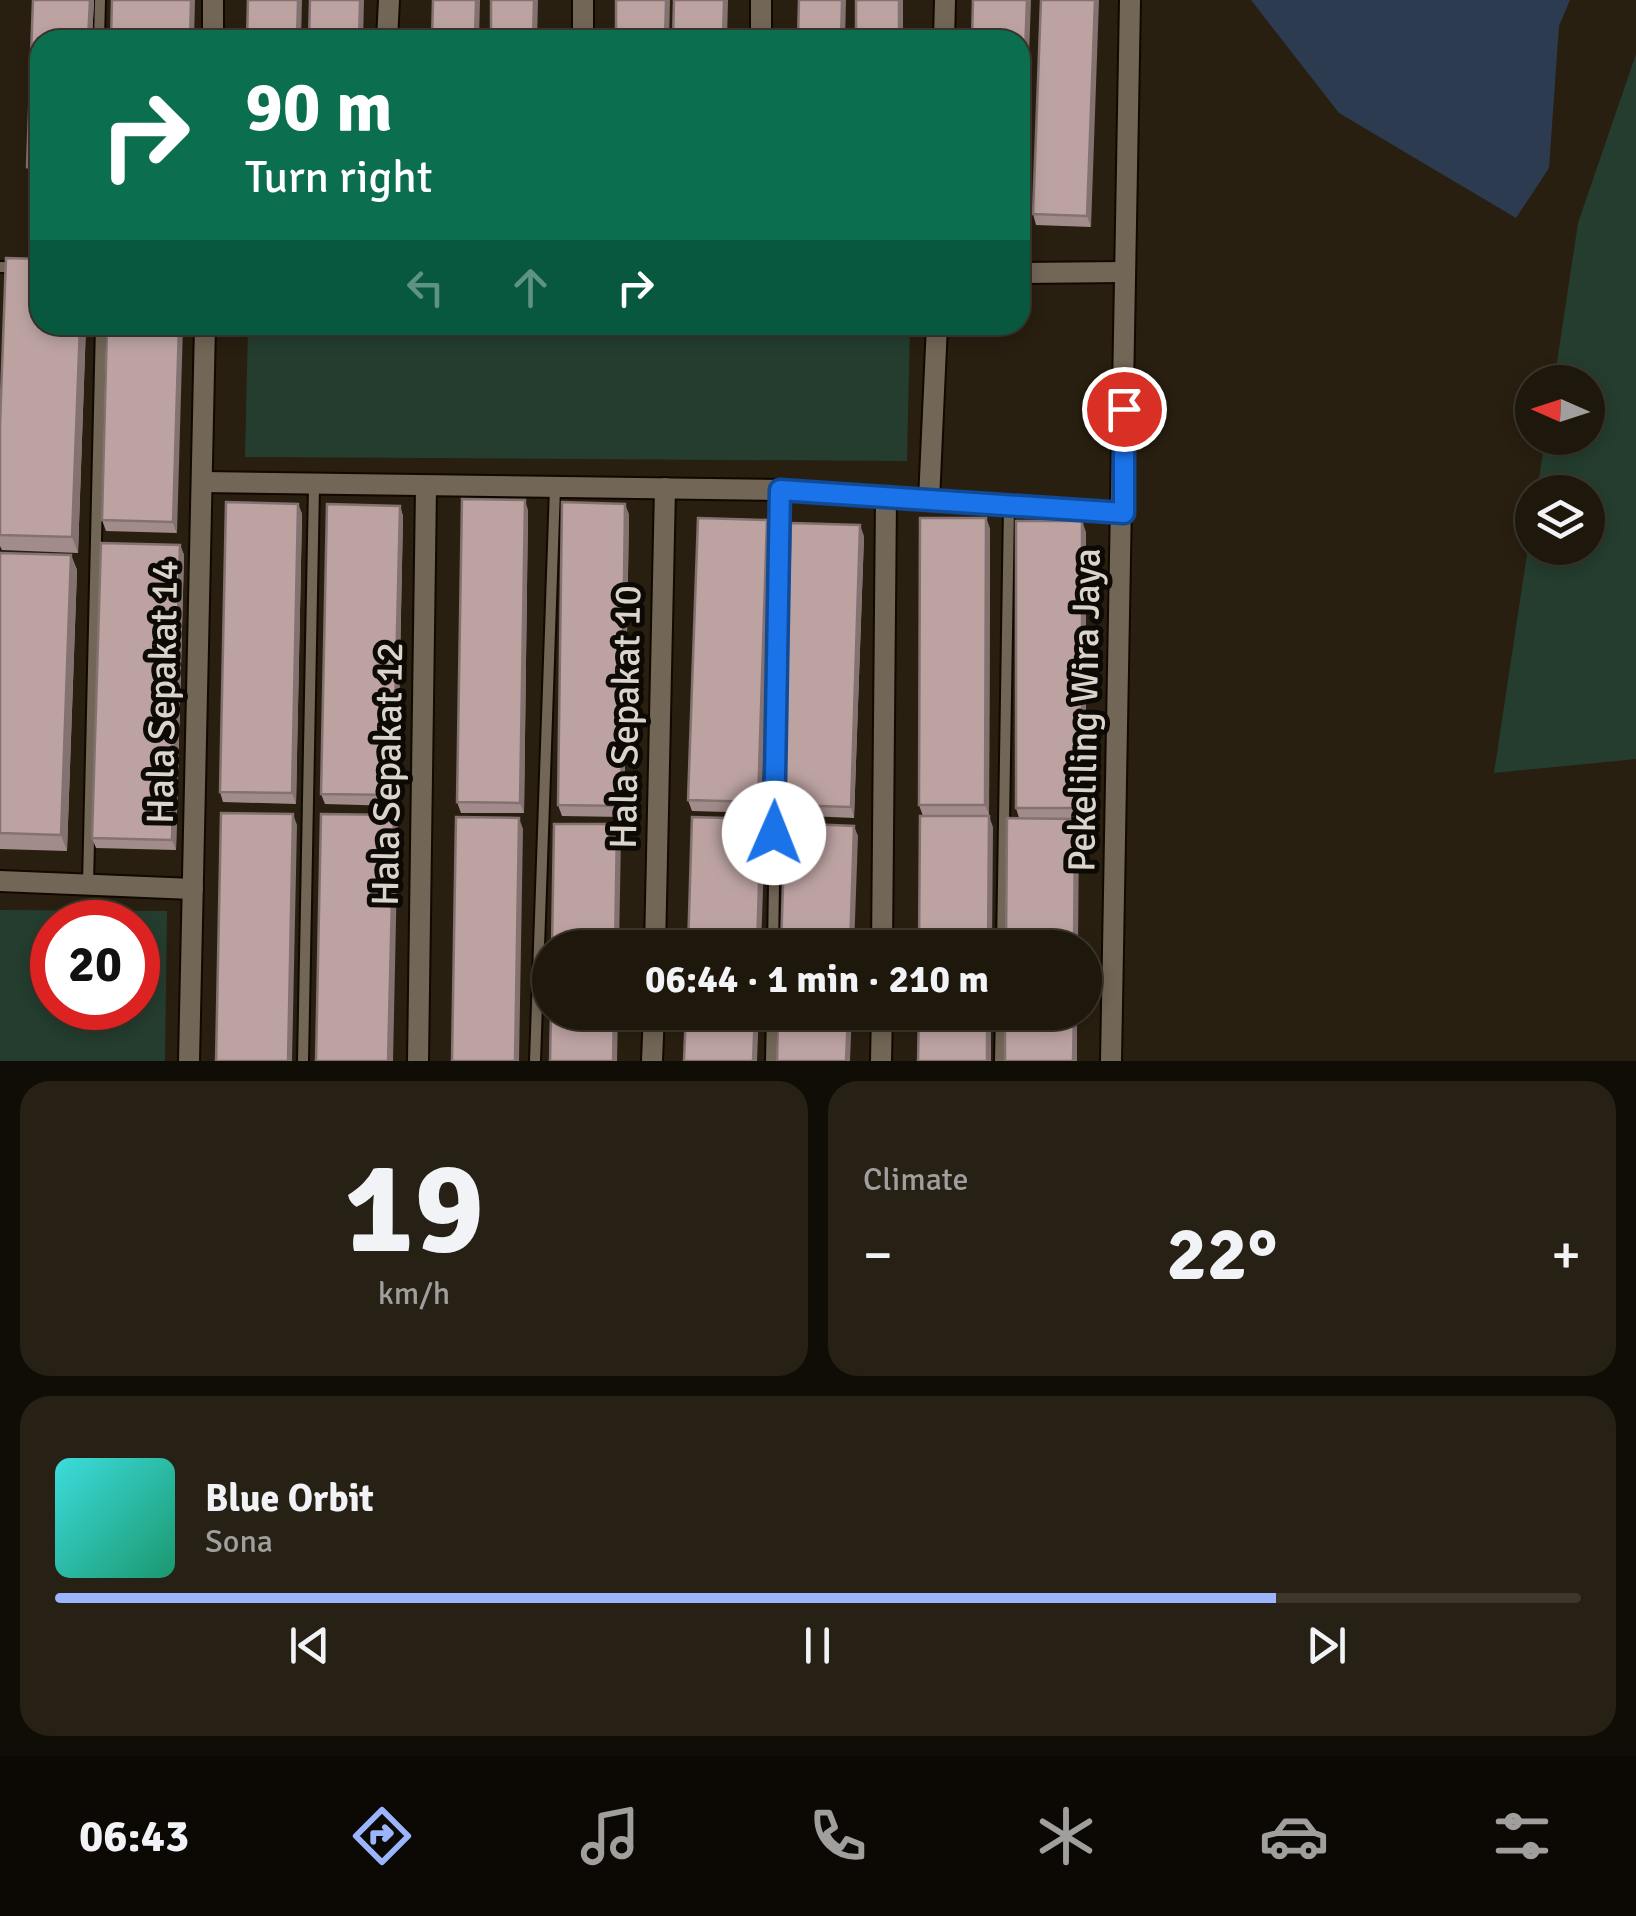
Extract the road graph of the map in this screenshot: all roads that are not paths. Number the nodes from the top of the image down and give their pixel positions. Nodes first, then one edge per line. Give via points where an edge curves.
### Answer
1 (100, 0) edge
2 (213, 0) edge
3 (389, 0) edge
4 (583, 0) edge
5 (761, 0) edge
6 (944, 0) edge
7 (1130, 0) edge
8 (99, 30) edge
9 (213, 30) edge
10 (388, 30) edge
11 (583, 30) edge
12 (761, 30) edge
13 (944, 30) edge
14 (0, 267) edge
15 (30, 268) edge
16 (1125, 272) junction
17 (1030, 273) edge
18 (101, 335) edge
19 (206, 335) edge
20 (937, 335) edge
21 (202, 482) junction
22 (314, 487) junction
23 (426, 488) junction
24 (556, 488) junction
25 (666, 488) junction
26 (780, 490) junction
27 (886, 496) junction
28 (928, 500) junction
29 (1009, 507) junction
30 (1124, 513) junction
31 (76, 568) dead end
32 (96, 569) junction
33 (0, 880) edge
34 (88, 886) junction
35 (193, 888) junction
36 (655, 930) edge
37 (772, 930) edge
38 (882, 930) edge
39 (1002, 930) edge
40 (653, 1030) edge
41 (772, 1030) edge
42 (882, 1030) edge
43 (1001, 1030) edge
44 (189, 1061) edge
45 (304, 1061) edge
46 (418, 1061) edge
47 (535, 1061) edge
48 (652, 1061) edge
49 (771, 1061) edge
50 (882, 1061) edge
51 (1000, 1061) edge
52 (1111, 1061) edge

1 - 8 lane
2 - 9 street
3 - 10 street
4 - 11 street
5 - 12 street
6 - 13 street
7 - 16 street, Pekeliling Wira Jaya
14 - 15 lane
16 - 17 street
16 - 30 street, Pekeliling Wira Jaya
18 - 32 lane
19 - 21 street, Hala Sepakat 14
20 - 28 street
21 - 22 street
21 - 35 street, Hala Sepakat 14
22 - 23 street
22 - 45 lane
23 - 24 street
23 - 46 street, Hala Sepakat 12
24 - 25 street
24 - 47 lane
25 - 26 street
25 - 36 street, Hala Sepakat 10
26 - 27 street
26 - 37 lane
27 - 28 street
27 - 38 street
28 - 29 street
29 - 30 street
29 - 39 lane
30 - 52 street, Pekeliling Wira Jaya
31 - 32 lane
32 - 34 lane
33 - 34 street
34 - 35 street
35 - 44 street, Hala Sepakat 14
40 - 48 street
41 - 49 lane
42 - 50 street
43 - 51 lane

